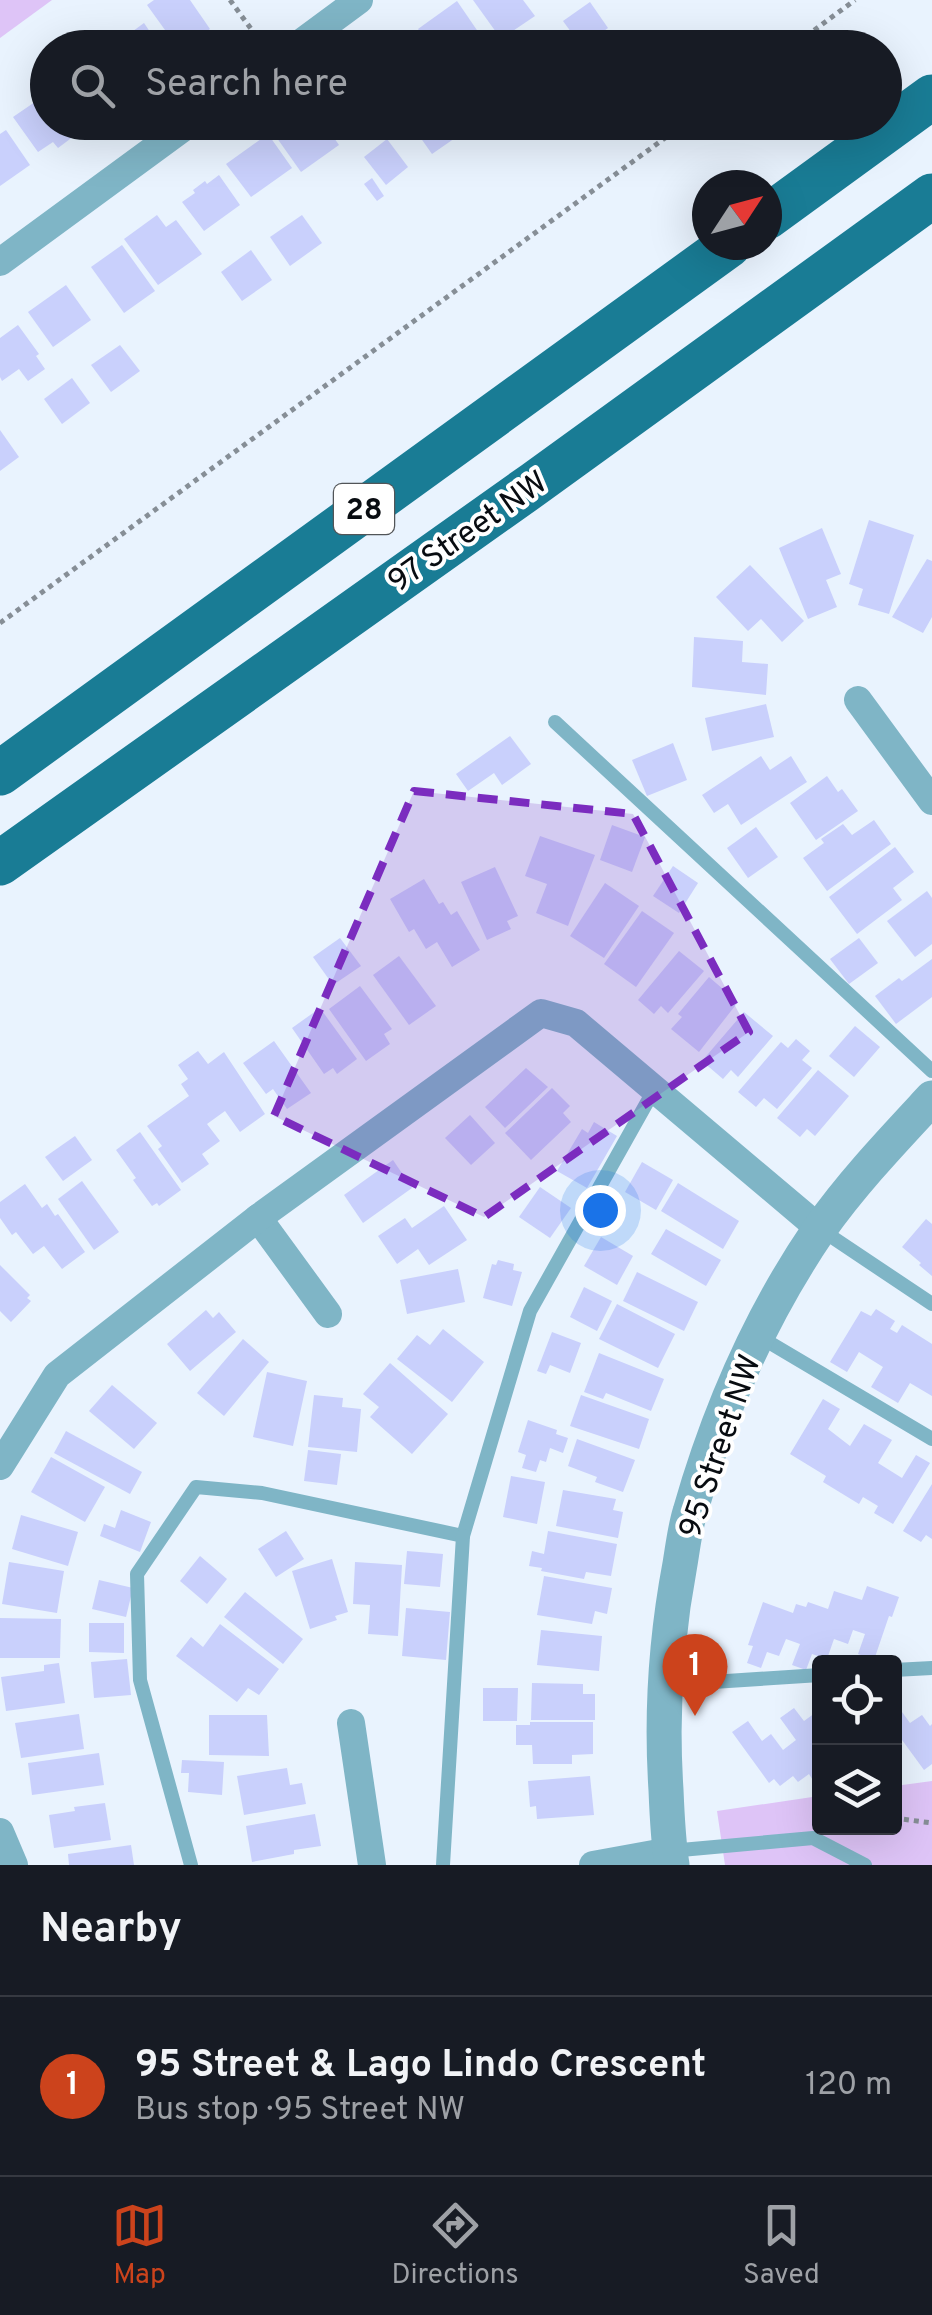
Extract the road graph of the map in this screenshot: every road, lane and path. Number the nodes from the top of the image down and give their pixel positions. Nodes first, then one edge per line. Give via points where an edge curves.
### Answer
1 (230, 0) edge
2 (360, 0) edge
3 (855, 0) edge
4 (251, 30) edge
5 (319, 30) edge
6 (814, 30) edge
7 (932, 98) edge
8 (902, 120) edge
9 (166, 140) edge
10 (662, 140) edge
11 (874, 140) edge
12 (932, 196) edge
13 (782, 206) edge
14 (708, 260) edge
15 (0, 262) edge
16 (0, 623) edge
17 (858, 700) dead end
18 (554, 722) dead end
19 (0, 774) edge
20 (932, 801) edge
21 (0, 863) edge
22 (932, 1072) edge
23 (654, 1090) junction
24 (932, 1098) edge
25 (258, 1218) junction
26 (820, 1228) junction
27 (932, 1304) edge
28 (328, 1314) dead end
29 (758, 1336) junction
30 (932, 1439) edge
31 (0, 1466) edge
32 (463, 1536) junction
33 (932, 1668) edge
34 (902, 1670) edge
35 (812, 1676) edge
36 (665, 1685) junction
37 (351, 1723) dead end
38 (902, 1819) edge
39 (932, 1823) edge
40 (0, 1832) edge
41 (671, 1858) edge
42 (14, 1865) edge
43 (191, 1865) edge
44 (372, 1865) edge
45 (443, 1865) edge
46 (593, 1865) edge
47 (864, 1865) edge

1 - 4 path
2 - 5 street
3 - 6 path
7 - 8 main road
9 - 15 street
10 - 16 path
11 - 13 main road
12 - 21 main road, 97 Street NW
14 - 19 main road, 28
17 - 20 street
18 - 22 lane
23 - 25 street via 576,1023 541,1013
23 - 26 street
23 - 32 lane via 530,1310
24 - 26 street, 95 Street NW
25 - 28 street
25 - 31 street via 57,1375
26 - 27 lane
26 - 29 street, 95 Street NW
29 - 30 lane
29 - 36 street, 95 Street NW via 689,1514
32 - 43 lane via 262,1493 196,1487 137,1574 140,1680
32 - 45 lane
33 - 34 lane
35 - 36 lane
36 - 41 street, 95 Street NW
37 - 44 street
38 - 39 path
40 - 42 street
41 - 46 street
41 - 47 lane via 814,1838

